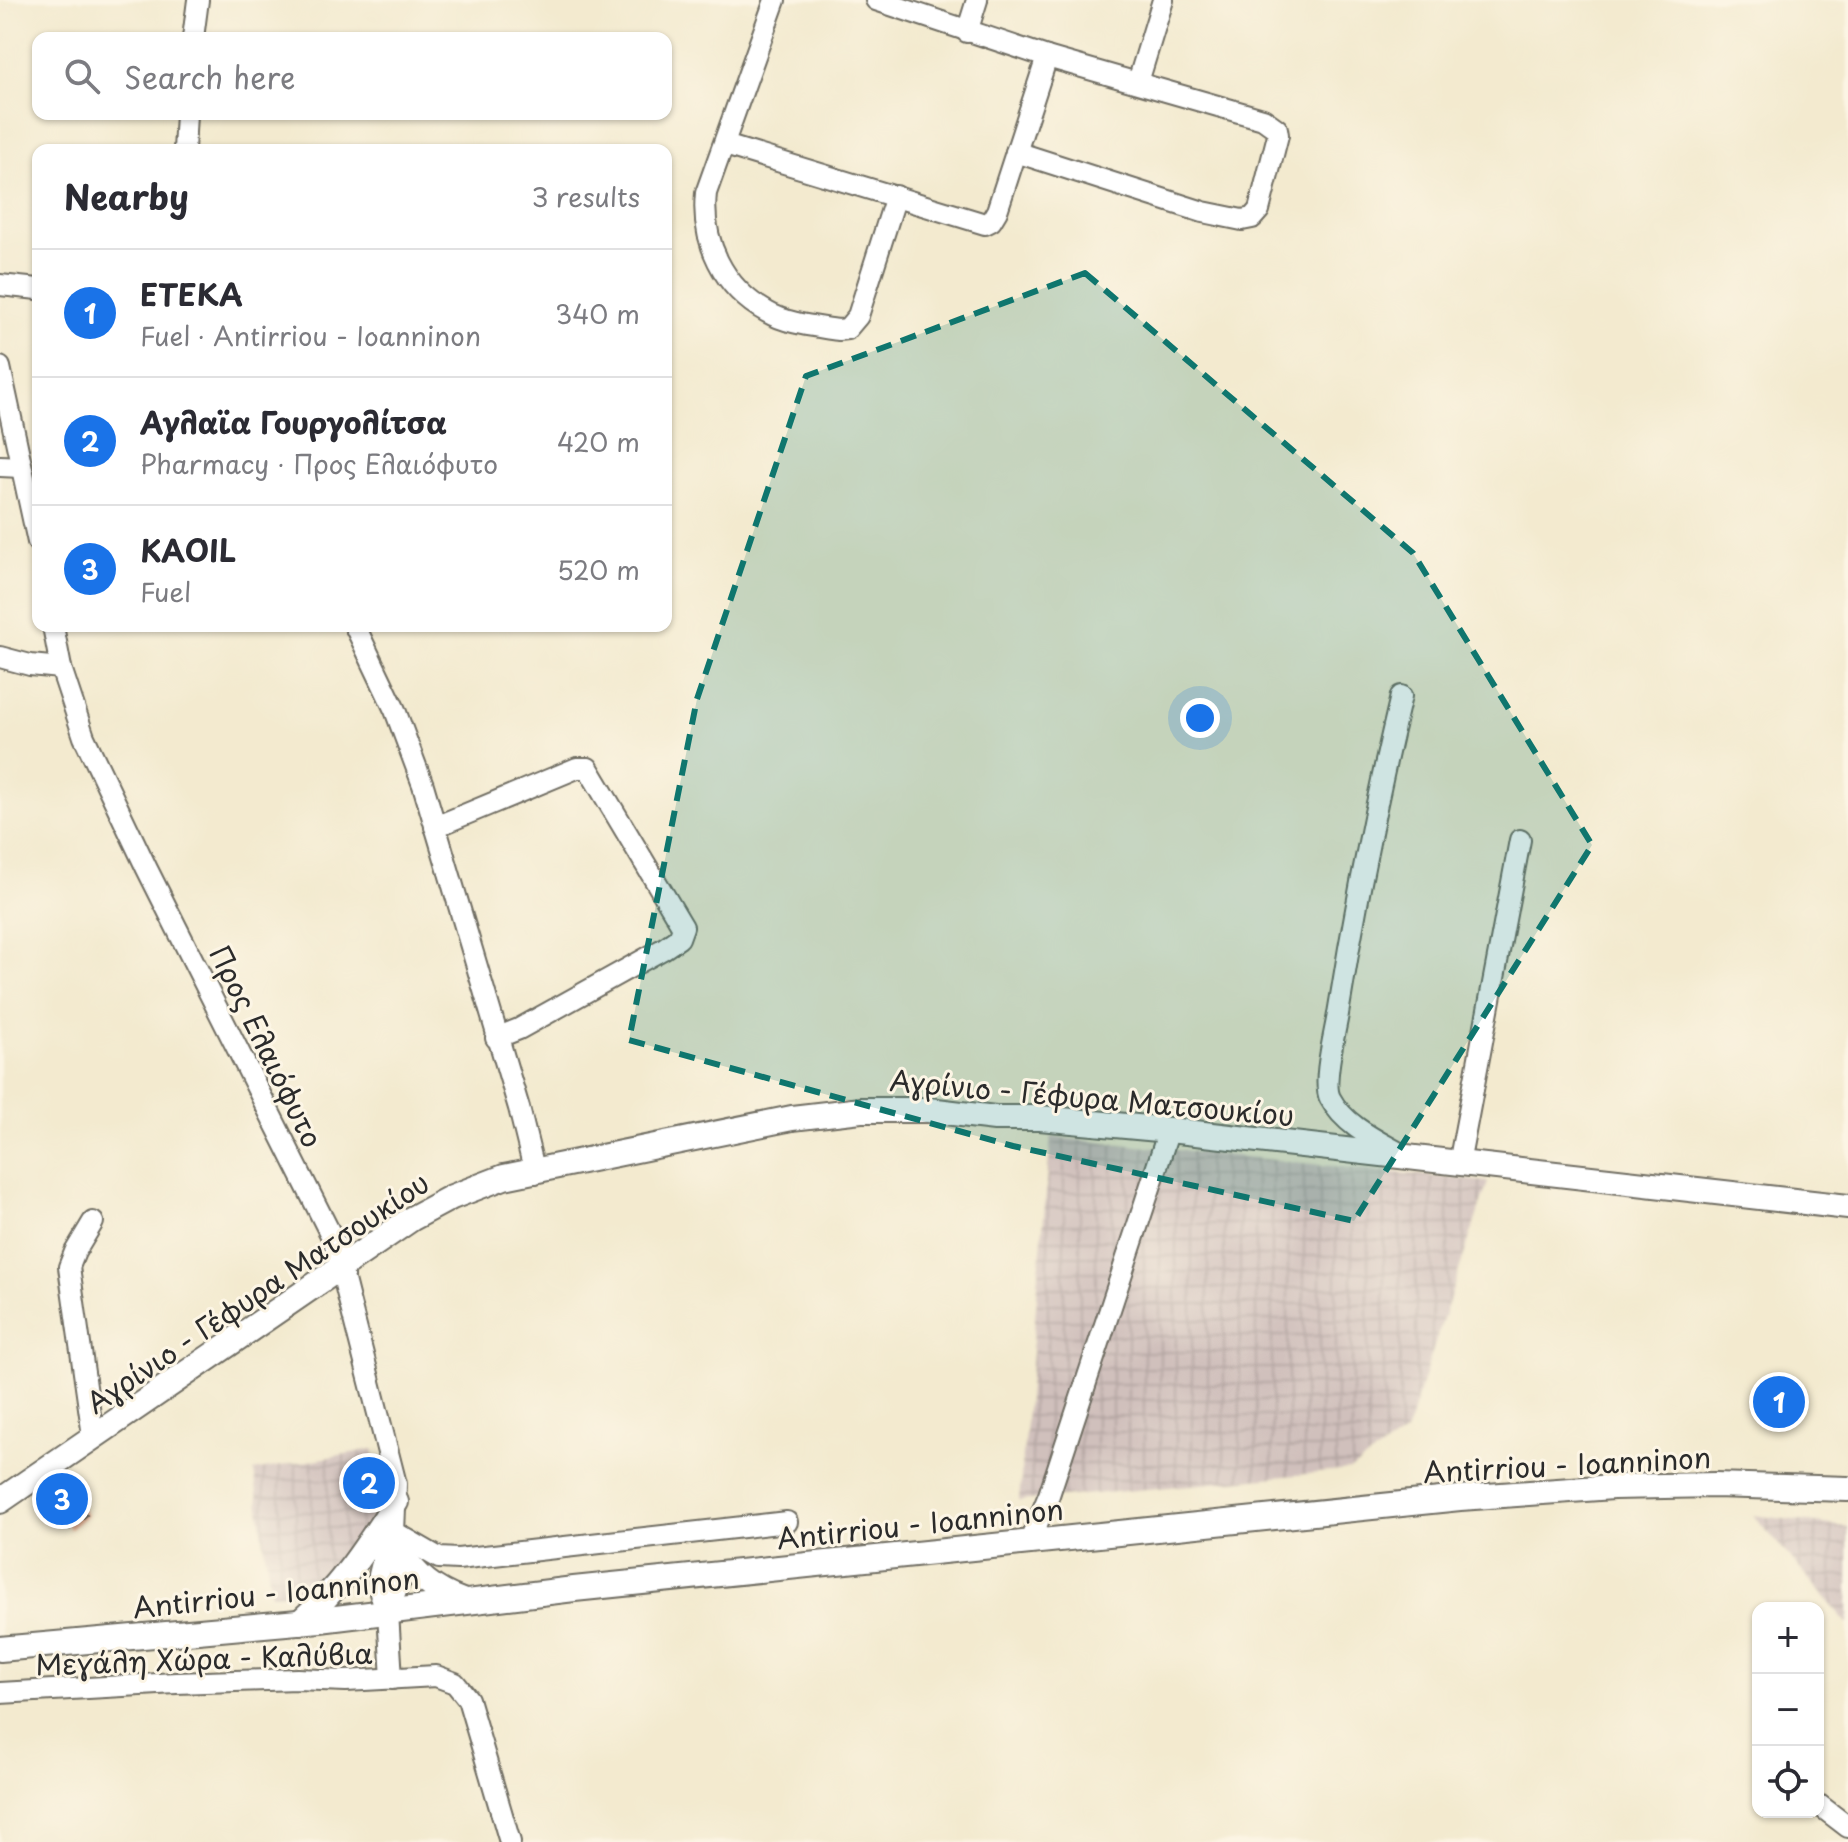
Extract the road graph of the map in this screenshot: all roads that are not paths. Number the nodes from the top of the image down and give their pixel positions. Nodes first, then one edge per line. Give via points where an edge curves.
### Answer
1 (198, 0) edge
2 (775, 0) edge
3 (876, 0) edge
4 (977, 0) edge
5 (1163, 0) edge
6 (194, 32) edge
7 (967, 32) junction
8 (1047, 57) junction
9 (1138, 82) junction
10 (186, 120) edge
11 (184, 144) edge
12 (725, 145) junction
13 (1016, 152) junction
14 (896, 196) junction
15 (0, 285) edge
16 (32, 288) edge
17 (0, 367) edge
18 (0, 466) edge
19 (21, 467) junction
20 (32, 516) edge
21 (54, 632) edge
22 (358, 632) edge
23 (0, 657) edge
24 (61, 668) junction
25 (1401, 696) dead end
26 (435, 827) junction
27 (1520, 840) dead end
28 (496, 1038) junction
29 (1169, 1130) junction
30 (1405, 1156) junction
31 (1459, 1164) junction
32 (535, 1173) junction
33 (1848, 1207) edge
34 (93, 1222) dead end
35 (342, 1268) junction
36 (93, 1436) junction
37 (1848, 1489) edge
38 (0, 1501) edge
39 (396, 1502) junction
40 (787, 1522) dead end
41 (1030, 1541) junction
42 (397, 1542) junction
43 (462, 1601) junction
44 (388, 1612) junction
45 (300, 1622) junction
46 (0, 1649) edge
47 (392, 1679) junction
48 (0, 1693) edge
49 (1824, 1809) edge
50 (1848, 1827) edge
51 (510, 1842) edge

1 - 6 street
2 - 12 street
3 - 7 street
4 - 7 street
5 - 9 street
7 - 8 street
8 - 9 street
8 - 13 street
9 - 13 street via 1263,119 1277,129 1259,210 1252,218 1203,212
10 - 11 street
12 - 14 street
12 - 14 street via 706,193 710,247 747,297 767,313 788,320 838,330 852,326
13 - 14 street via 997,211 985,224
15 - 16 street
17 - 19 street
18 - 19 street
19 - 20 street
21 - 24 street, Προς Ελαιόφυτο
22 - 26 street via 395,710
23 - 24 street
24 - 35 street, Προς Ελαιόφυτο via 104,782 323,1217
25 - 30 street via 1352,923 1328,1095 1359,1130
26 - 28 street
26 - 28 street via 588,768 683,927 679,938 663,949
27 - 31 street
28 - 32 street
29 - 30 main road, Αγρίνιο - Γέφυρα Ματσουκίου
29 - 32 main road, Αγρίνιο - Γέφυρα Ματσουκίου via 928,1110 861,1110 792,1118
29 - 41 street
30 - 31 main road, Αγρίνιο - Γέφυρα Ματσουκίου
31 - 33 main road, Αγρίνιο - Γέφυρα Ματσουκίου
32 - 35 main road, Αγρίνιο - Γέφυρα Ματσουκίου via 504,1177 452,1197
34 - 36 street via 69,1267
35 - 36 main road, Αγρίνιο - Γέφυρα Ματσουκίου
35 - 39 street, Προς Ελαιόφυτο via 392,1462
36 - 38 main road, Αγρίνιο - Γέφυρα Ματσουκίου
37 - 41 main road, Antirriou - Ioanninon via 1578,1489
39 - 42 street, Προς Ελαιόφυτο
39 - 45 main road via 353,1569
40 - 42 street via 458,1559 439,1558
41 - 43 main road, Antirriou - Ioanninon
42 - 43 main road via 424,1582
42 - 44 street, Προς Ελαιόφυτο via 400,1581
43 - 44 main road, Antirriou - Ioanninon
44 - 45 main road, Antirriou - Ioanninon
44 - 47 street, Μεγάλη Χώρα - Καλύβια
45 - 46 main road, Antirriou - Ioanninon
47 - 48 street, Μεγάλη Χώρα - Καλύβια
47 - 51 street via 436,1676 462,1690
49 - 50 street

